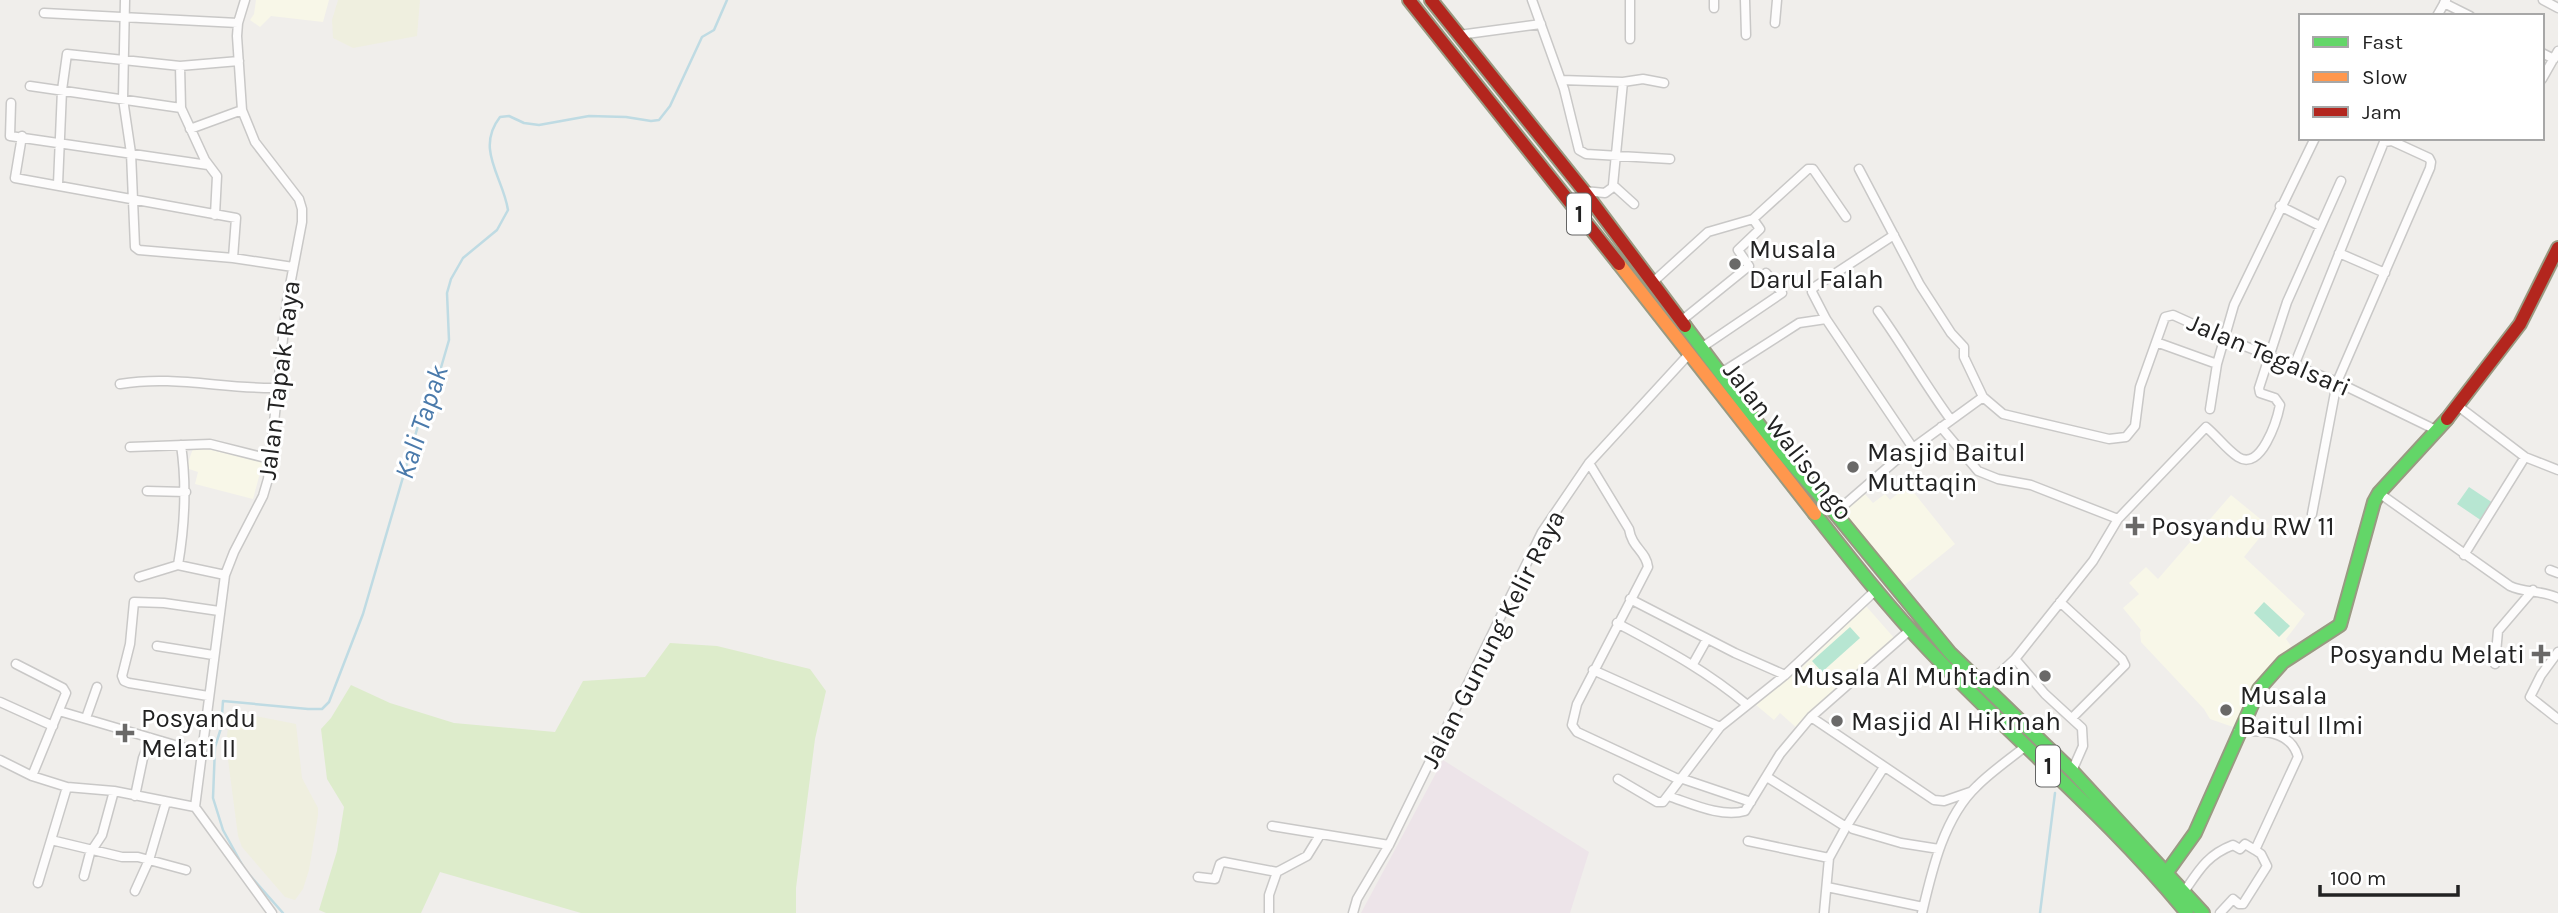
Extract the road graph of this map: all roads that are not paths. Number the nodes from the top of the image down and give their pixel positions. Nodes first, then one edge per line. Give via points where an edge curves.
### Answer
1 (125, 0) edge
2 (245, 0) edge
3 (1409, 0) edge
4 (1431, 0) edge
5 (1532, 0) edge
6 (1630, 0) edge
7 (1745, 0) edge
8 (1777, 0) edge
9 (2543, 0) edge
10 (2445, 1) edge
11 (2558, 8) edge
12 (44, 13) dead end
13 (2467, 14) edge
14 (125, 18) junction
15 (238, 23) junction
16 (1775, 23) dead end
17 (1541, 24) junction
18 (1459, 35) junction
19 (1746, 35) dead end
20 (1630, 39) dead end
21 (2556, 55) edge
22 (122, 61) junction
23 (239, 61) junction
24 (180, 66) junction
25 (2544, 76) edge
26 (1561, 80) junction
27 (1623, 82) junction
28 (1664, 83) dead end
29 (30, 86) dead end
30 (62, 90) junction
31 (123, 99) junction
32 (11, 103) dead end
33 (181, 108) junction
34 (242, 110) junction
35 (190, 129) junction
36 (22, 136) junction
37 (2314, 140) edge
38 (61, 142) junction
39 (131, 153) junction
40 (1617, 156) junction
41 (1670, 159) dead end
42 (208, 165) junction
43 (1859, 169) dead end
44 (2341, 181) dead end
45 (58, 184) junction
46 (1613, 187) junction
47 (1584, 191) junction
48 (133, 200) junction
49 (1634, 204) dead end
50 (2280, 206) junction
51 (215, 215) junction
52 (1846, 217) dead end
53 (1753, 219) junction
54 (2320, 226) junction
55 (1894, 235) junction
56 (2558, 248) edge
57 (2339, 253) junction
58 (233, 258) junction
59 (293, 267) junction
60 (1766, 273) dead end
61 (2385, 273) junction
62 (1653, 282) junction
63 (1878, 311) dead end
64 (1826, 319) junction
65 (1681, 321) junction
66 (2224, 338) junction
67 (2156, 342) junction
68 (1696, 350) junction
69 (2269, 356) junction
70 (2217, 364) junction
71 (2294, 366) junction
72 (1721, 373) junction
73 (2337, 382) junction
74 (120, 384) dead end
75 (277, 388) junction
76 (1983, 397) junction
77 (2458, 406) junction
78 (2210, 409) dead end
79 (1951, 420) junction
80 (1941, 427) junction
81 (2436, 430) junction
82 (181, 445) junction
83 (130, 447) dead end
84 (1913, 448) junction
85 (2525, 457) junction
86 (270, 459) junction
87 (1589, 463) junction
88 (2558, 470) edge
89 (146, 491) dead end
90 (186, 492) junction
91 (2379, 493) junction
92 (1835, 513) junction
93 (2312, 514) dead end
94 (2118, 519) junction
95 (2464, 555) junction
96 (178, 565) junction
97 (225, 575) junction
98 (139, 577) dead end
99 (1876, 590) junction
100 (2533, 590) junction
101 (2557, 596) edge
102 (1630, 599) junction
103 (2060, 602) junction
104 (219, 611) junction
105 (1617, 623) junction
106 (1910, 630) junction
107 (1707, 639) junction
108 (157, 646) dead end
109 (213, 655) junction
110 (2557, 655) edge
111 (2015, 659) junction
112 (16, 664) dead end
113 (1693, 664) junction
114 (2495, 664) dead end
115 (1593, 670) junction
116 (1785, 675) junction
117 (97, 687) dead end
118 (1985, 687) junction
119 (208, 696) junction
120 (0, 702) edge
121 (1746, 704) junction
122 (59, 711) junction
123 (1811, 717) junction
124 (86, 718) junction
125 (2072, 718) junction
126 (2558, 719) edge
127 (52, 726) junction
128 (1720, 727) junction
129 (2238, 732) junction
130 (151, 738) junction
131 (2027, 745) junction
132 (202, 752) junction
133 (0, 760) edge
134 (1884, 767) junction
135 (2072, 771) junction
136 (32, 776) junction
137 (1767, 776) junction
138 (1679, 778) junction
139 (1618, 779) dead end
140 (67, 787) junction
141 (1972, 791) junction
142 (114, 792) junction
143 (135, 796) junction
144 (1668, 796) junction
145 (166, 802) junction
146 (1751, 803) junction
147 (195, 807) junction
148 (2102, 811) junction
149 (1272, 826) dead end
150 (1849, 828) junction
151 (1320, 835) junction
152 (51, 840) junction
153 (1748, 841) dead end
154 (1389, 845) junction
155 (94, 849) junction
156 (1939, 849) junction
157 (2255, 850) junction
158 (1829, 858) junction
159 (149, 860) junction
160 (186, 870) dead end
161 (1277, 872) junction
162 (84, 876) dead end
163 (1198, 877) dead end
164 (2164, 877) junction
165 (38, 883) dead end
166 (1827, 887) junction
167 (135, 891) dead end
168 (2184, 892) junction
169 (1923, 910) edge
170 (272, 913) edge
171 (1269, 913) edge
172 (1353, 913) edge
173 (1824, 913) edge
174 (2187, 913) edge
175 (2203, 913) edge
176 (2220, 913) edge

1 - 14 street
2 - 15 street, Jalan Tapak Raya
3 - 68 main road, Jalan Walisongo / 1
4 - 18 main road, Jalan Walisongo / 1
5 - 17 street
6 - 20 street
7 - 19 street
8 - 16 street
9 - 11 street
10 - 13 street
12 - 14 street
14 - 15 street
14 - 22 street
15 - 23 street, Jalan Tapak Raya
17 - 18 street
17 - 26 street
18 - 47 main road, Jalan Walisongo / 1
21 - 25 street
22 - 24 street
22 - 30 street via 70,53 65,58
22 - 31 street
23 - 24 street
23 - 34 street, Jalan Tapak Raya
24 - 33 street
26 - 27 street
26 - 40 street via 1579,150
27 - 28 street
27 - 40 street
29 - 30 street
30 - 31 street
30 - 38 street
31 - 33 street
31 - 39 street
32 - 36 street via 9,134
33 - 35 street
34 - 35 street
34 - 59 street, Jalan Tapak Raya via 256,142 299,198 302,209
35 - 42 street
36 - 38 street
36 - 45 street via 15,178
37 - 50 street
38 - 39 street
38 - 45 street
39 - 42 street
39 - 48 street
40 - 41 street
40 - 46 street
42 - 51 street via 217,176
43 - 55 street
44 - 54 street
45 - 48 street
46 - 47 street via 1605,193
46 - 49 street
47 - 62 main road, Jalan Walisongo / 1
48 - 51 street
48 - 58 street via 137,249
50 - 54 street
50 - 66 street via 2234,305
51 - 58 street via 236,218
52 - 53 street via 1810,168
53 - 62 street via 1707,232
53 - 65 street via 1760,229 1738,250 1749,266
54 - 69 street
55 - 64 street via 1814,288 1812,294
55 - 76 street via 1920,285 1964,347 1964,357
56 - 77 main road via 2520,324
57 - 61 street
57 - 61 street via 2378,153 2384,142 2392,141 2431,162
57 - 71 street
58 - 59 street
59 - 75 street, Jalan Tapak Raya
60 - 68 street, Jalan Gunung Kelir Raya via 1782,293
61 - 73 street
62 - 65 main road, Jalan Walisongo / 1
63 - 79 street
64 - 72 street via 1803,322
64 - 84 street
65 - 68 main road, Jalan Walisongo / 1
66 - 67 street, Jalan Tegalsari via 2168,315
66 - 69 street, Jalan Tegalsari
66 - 70 street
67 - 70 street
67 - 76 street, Jalan Tegalsari via 2140,387 2134,426 2126,437 2109,439 2033,423 2003,414
68 - 72 main road, Jalan Walisongo / 1
68 - 87 street, Jalan Gunung Kelir Raya
68 - 99 main road, Jalan Walisongo / 1
69 - 71 street, Jalan Tegalsari
69 - 94 street via 2259,390 2280,405 2275,427 2256,455 2250,460 2237,457 2206,427
70 - 78 street
71 - 73 street, Jalan Tegalsari
72 - 92 main road, Jalan Walisongo / 1 via 1769,438
73 - 81 street, Jalan Tegalsari
73 - 93 street
74 - 75 street via 149,379
75 - 86 street, Jalan Tapak Raya
76 - 79 street
77 - 81 main road
77 - 85 street
79 - 80 street
80 - 84 street
80 - 94 street via 1978,471 2042,489
81 - 91 main road
82 - 83 street
82 - 86 street via 210,444
82 - 90 street
84 - 92 street
85 - 88 street
85 - 95 street
86 - 97 street, Jalan Tapak Raya via 263,496
87 - 102 street via 1629,529 1631,541 1647,561
87 - 154 street, Jalan Gunung Kelir Raya via 1542,532
89 - 90 street
90 - 96 street
91 - 95 street
91 - 129 main road via 2340,625 2271,674
92 - 118 main road, Jalan Walisongo / 1 via 1950,653
94 - 103 street via 2093,561
95 - 100 street via 2516,589
96 - 97 street
96 - 98 street
97 - 104 street, Jalan Tapak Raya
99 - 106 main road, Jalan Walisongo / 1
99 - 116 street
100 - 101 street
100 - 114 street via 2498,631
102 - 105 street
102 - 107 street
103 - 111 street
103 - 125 street via 2125,665
104 - 109 street, Jalan Tapak Raya
104 - 119 street via 134,602 122,676 128,682
105 - 113 street
105 - 115 street
106 - 123 street
106 - 131 main road, Jalan Walisongo / 1
107 - 113 street
107 - 116 street
108 - 109 street
109 - 119 street, Jalan Tapak Raya
110 - 126 street via 2530,697
111 - 118 street
111 - 125 street
112 - 122 street via 65,690
113 - 121 street
115 - 128 street
115 - 138 street via 1577,704 1573,729
116 - 121 street
117 - 124 street
118 - 135 main road, Jalan Walisongo / 1
119 - 132 street, Jalan Tapak Raya
120 - 127 street
121 - 128 street
122 - 124 street
122 - 127 street
123 - 134 street
123 - 137 street
124 - 130 street
125 - 135 street via 2084,734
127 - 136 street
128 - 138 street
129 - 157 street via 2271,731 2286,740 2298,757
129 - 164 main road via 2195,833
130 - 132 street
130 - 143 street
131 - 141 street
131 - 148 main road, Jalan Walisongo / 1
132 - 147 street, Jalan Tapak Raya
133 - 136 street
134 - 141 street via 1934,800
134 - 150 street
135 - 148 main road, Jalan Walisongo / 1
136 - 140 street
137 - 146 street
137 - 150 street
138 - 144 street
138 - 146 street
139 - 144 street via 1659,803
140 - 142 street
140 - 152 street
141 - 156 street
142 - 143 street
142 - 155 street
143 - 145 street
144 - 146 street via 1720,812 1745,811
145 - 147 street
145 - 159 street
147 - 170 street
148 - 164 main road, Jalan Walisongo / 1
149 - 151 street
150 - 156 street
150 - 158 street
151 - 154 street
151 - 161 street via 1307,856
152 - 155 street
152 - 165 street
153 - 158 street
154 - 172 street, Jalan Gunung Kelir Raya
155 - 159 street
155 - 162 street
156 - 169 street
157 - 168 street via 2245,844 2240,849 2233,845 2224,848 2206,859
157 - 176 street via 2267,866 2243,904 2233,899
158 - 166 street
159 - 160 street
159 - 167 street
161 - 163 street via 1224,862 1215,879
161 - 171 street
164 - 168 main road, 1
164 - 174 main road, 1
166 - 169 street
166 - 173 street
168 - 175 main road, 1

